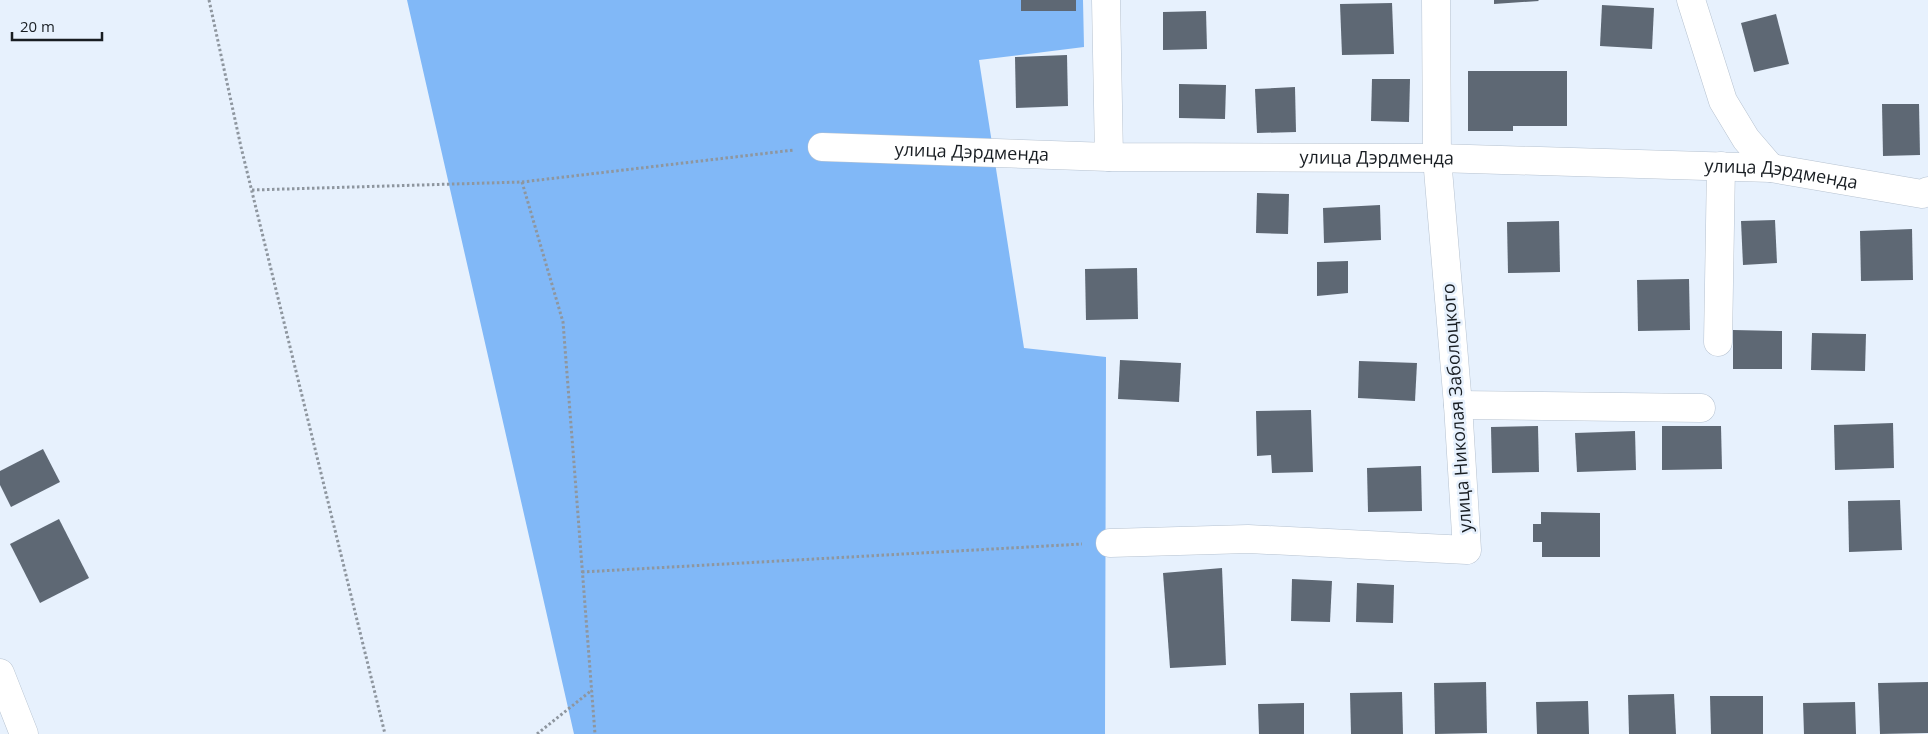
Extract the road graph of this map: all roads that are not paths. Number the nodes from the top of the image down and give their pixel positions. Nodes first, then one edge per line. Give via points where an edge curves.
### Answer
1 (1106, 0) edge
2 (1436, 0) edge
3 (1691, 0) edge
4 (822, 147) road end
5 (1109, 157) junction
6 (1437, 158) junction
7 (1721, 166) junction
8 (1771, 168) junction
9 (1928, 191) edge
10 (1718, 342) dead end
11 (1458, 405) junction
12 (1701, 408) dead end
13 (1110, 543) road end
14 (0, 673) edge
15 (24, 734) edge

1 - 5 street
2 - 6 street, улица Николая Заболоцкого
3 - 8 street via 1723,101 1746,139
4 - 5 street, улица Дэрдменда
5 - 6 street, улица Дэрдменда
6 - 7 street, улица Дэрдменда
6 - 11 street, улица Николая Заболоцкого
7 - 8 street, улица Дэрдменда
7 - 10 street
8 - 9 street, улица Дэрдменда via 1922,194
11 - 12 street
11 - 13 street, улица Николая Заболоцкого via 1467,550 1248,539
14 - 15 street

